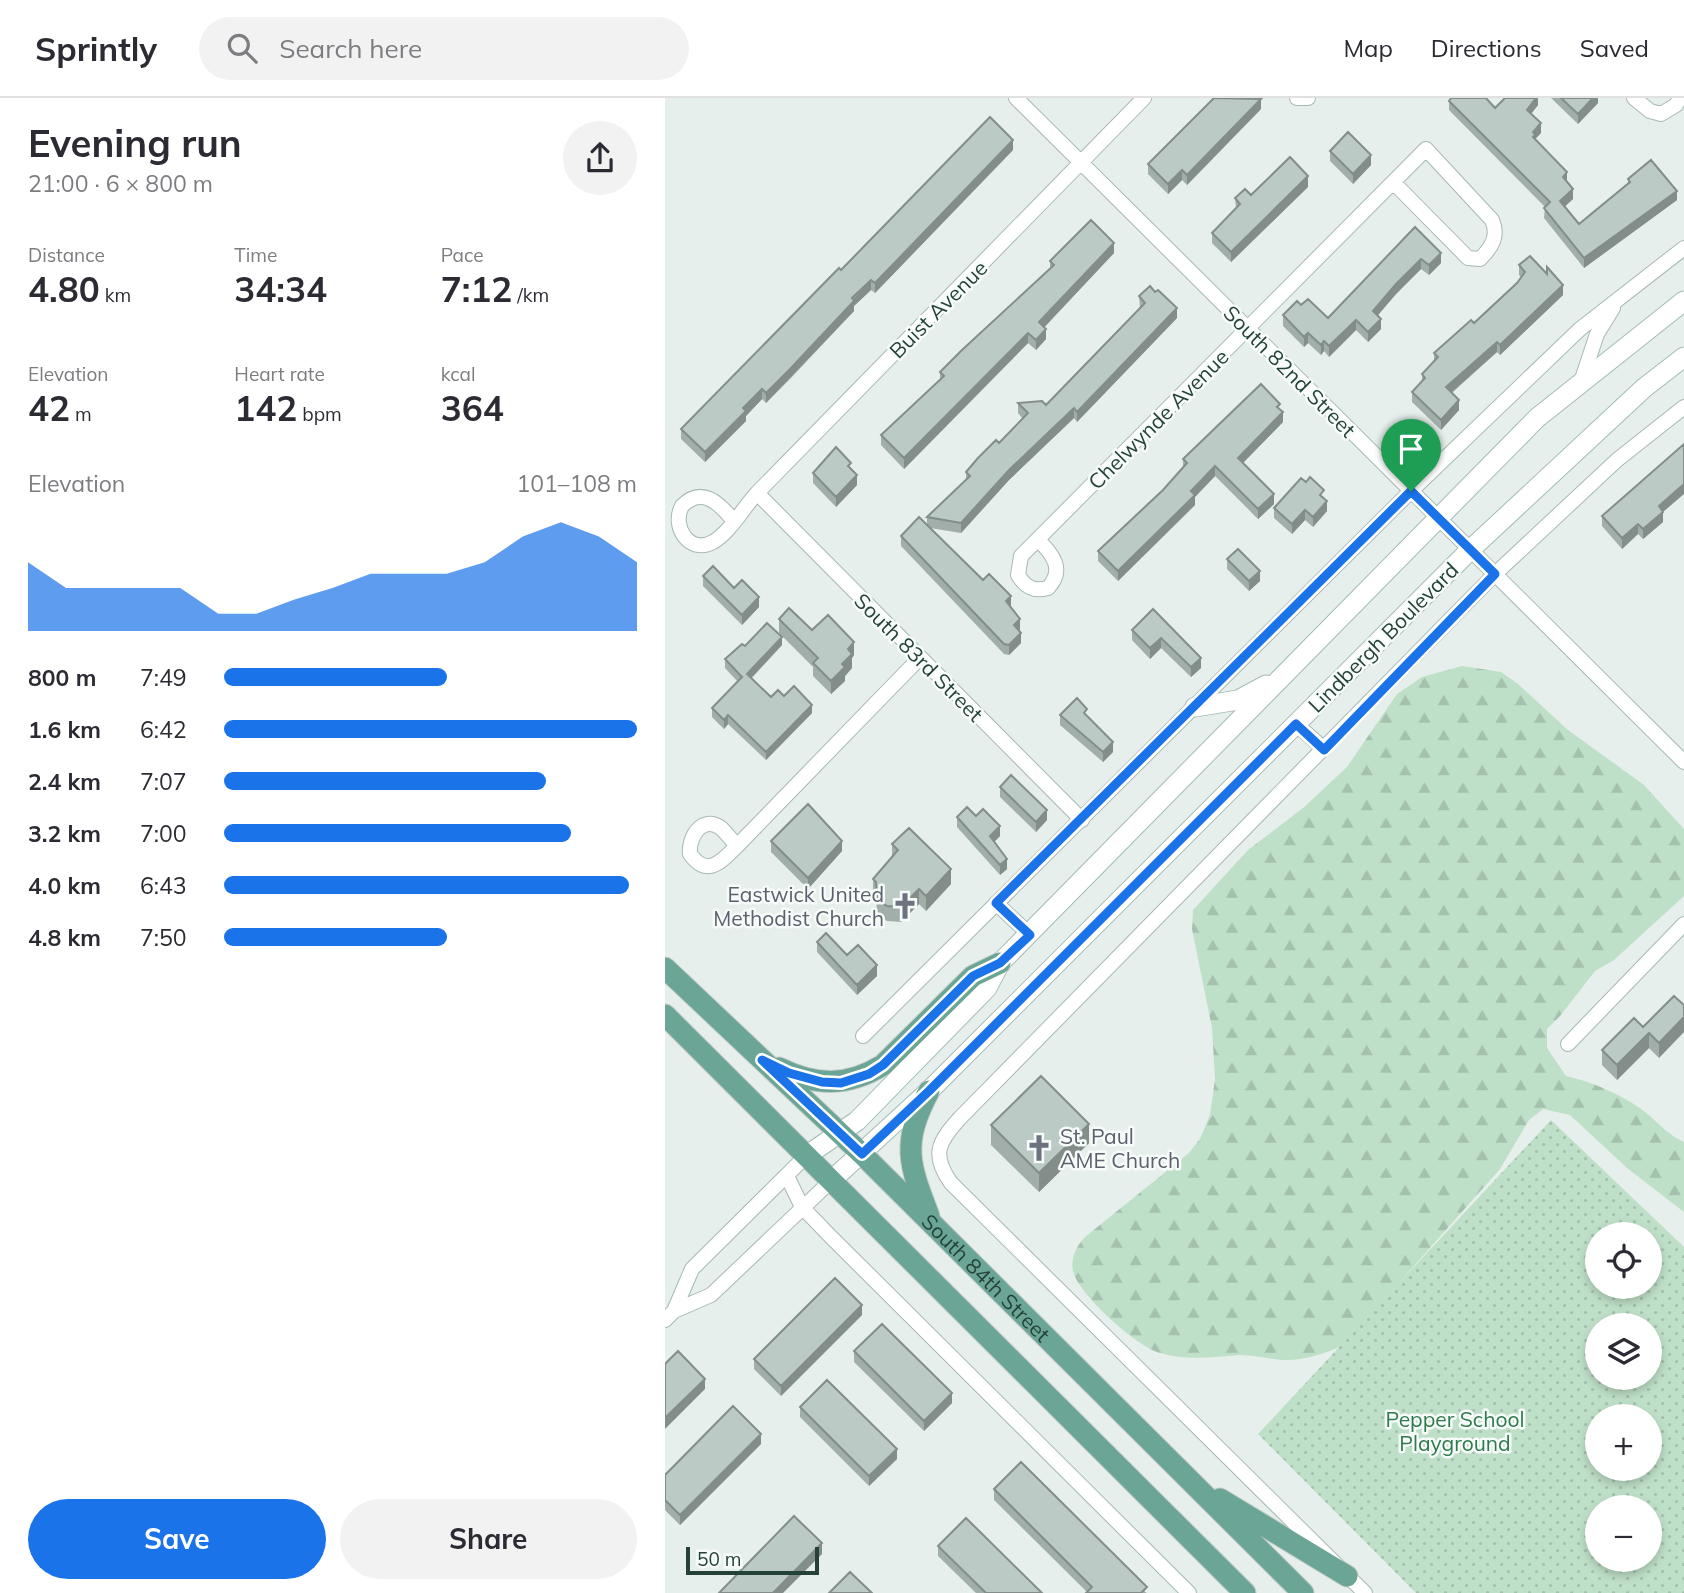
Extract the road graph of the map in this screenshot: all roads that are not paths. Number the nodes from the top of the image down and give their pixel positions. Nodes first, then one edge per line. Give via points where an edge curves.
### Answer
1 (1016, 98) edge
2 (1144, 98) edge
3 (1297, 98) edge
4 (1308, 98) edge
5 (1634, 98) edge
6 (1681, 98) edge
7 (1082, 163) junction
8 (1394, 183) junction
9 (1684, 248) edge
10 (1625, 293) junction
11 (1684, 301) edge
12 (1249, 329) junction
13 (1680, 364) edge
14 (1580, 384) junction
15 (1684, 407) edge
16 (1411, 491) junction
17 (757, 493) junction
18 (733, 520) dead end
19 (1440, 520) junction
20 (1038, 540) dead end
21 (1470, 550) junction
22 (1495, 574) junction
23 (920, 658) junction
24 (1294, 668) junction
25 (1195, 707) junction
26 (1296, 724) junction
27 (1324, 750) junction
28 (1684, 762) edge
29 (1082, 820) junction
30 (737, 846) dead end
31 (996, 903) junction
32 (1684, 924) edge
33 (1030, 935) junction
34 (1000, 963) junction
35 (665, 968) edge
36 (665, 1016) edge
37 (863, 1036) dead end
38 (1568, 1044) dead end
39 (762, 1060) junction
40 (929, 1091) junction
41 (839, 1134) junction
42 (939, 1147) joint
43 (862, 1154) junction
44 (806, 1156) junction
45 (786, 1176) junction
46 (832, 1180) junction
47 (802, 1207) junction
48 (932, 1225) junction
49 (669, 1316) edge
50 (1188, 1479) junction
51 (1347, 1576) junction
52 (1189, 1593) edge
53 (1245, 1593) edge
54 (1303, 1593) edge
55 (1365, 1593) edge

1 - 7 street, South 82nd Street
2 - 7 street, Buist Avenue
3 - 4 street
5 - 6 street via 1661,114
7 - 12 street, South 82nd Street
7 - 17 street, Buist Avenue
8 - 8 street, Chelwynde Avenue via 1468,258 1474,261 1487,251 1495,235 1492,220 1426,149
8 - 12 street, Chelwynde Avenue
9 - 10 street
10 - 14 street via 1597,334
10 - 16 street via 1580,329
11 - 14 main road, Lindbergh Boulevard
12 - 16 street, South 82nd Street
12 - 20 street, Chelwynde Avenue
13 - 21 main road, Lindbergh Boulevard via 1644,388
14 - 19 main road, Lindbergh Boulevard via 1537,418
15 - 22 street, Lindbergh Boulevard via 1617,460
16 - 19 street, South 82nd Street
16 - 25 street
17 - 18 street, Buist Avenue
17 - 23 street, South 83rd Street
19 - 21 street, South 82nd Street
19 - 24 main road, Lindbergh Boulevard
21 - 22 street, South 82nd Street
21 - 26 main road, Lindbergh Boulevard
22 - 27 street, Lindbergh Boulevard
22 - 28 street, South 82nd Street
23 - 29 street, South 83rd Street
23 - 30 street
24 - 25 main road via 1247,697
24 - 33 main road, Lindbergh Boulevard
25 - 29 street
26 - 27 street
26 - 40 main road, Lindbergh Boulevard
27 - 42 street, Lindbergh Boulevard via 960,1118
29 - 31 street
31 - 33 street
31 - 37 street
32 - 38 street
33 - 34 main road, Lindbergh Boulevard
34 - 39 main road via 973,976 883,1065 856,1080 809,1080
34 - 41 main road, Lindbergh Boulevard via 987,988
35 - 39 main road, South 84th Street
36 - 44 main road, South 84th Street
39 - 41 main road, South 84th Street
40 - 43 main road, Lindbergh Boulevard
40 - 48 main road via 911,1137 910,1161
41 - 43 main road, South 84th Street
41 - 44 main road, Lindbergh Boulevard
42 - 51 street, South 84th Street via 941,1170 951,1183
43 - 46 main road, Lindbergh Boulevard
43 - 48 main road, South 84th Street
44 - 45 street, Lindbergh Boulevard
44 - 46 main road, South 84th Street
45 - 47 street
45 - 49 street, Lindbergh Boulevard via 692,1269
46 - 47 street, Lindbergh Boulevard
46 - 53 main road, South 84th Street
47 - 49 street, Lindbergh Boulevard via 711,1295
47 - 52 street
48 - 50 main road, South 84th Street
50 - 51 main road
50 - 54 main road, South 84th Street
51 - 55 street, South 84th Street

